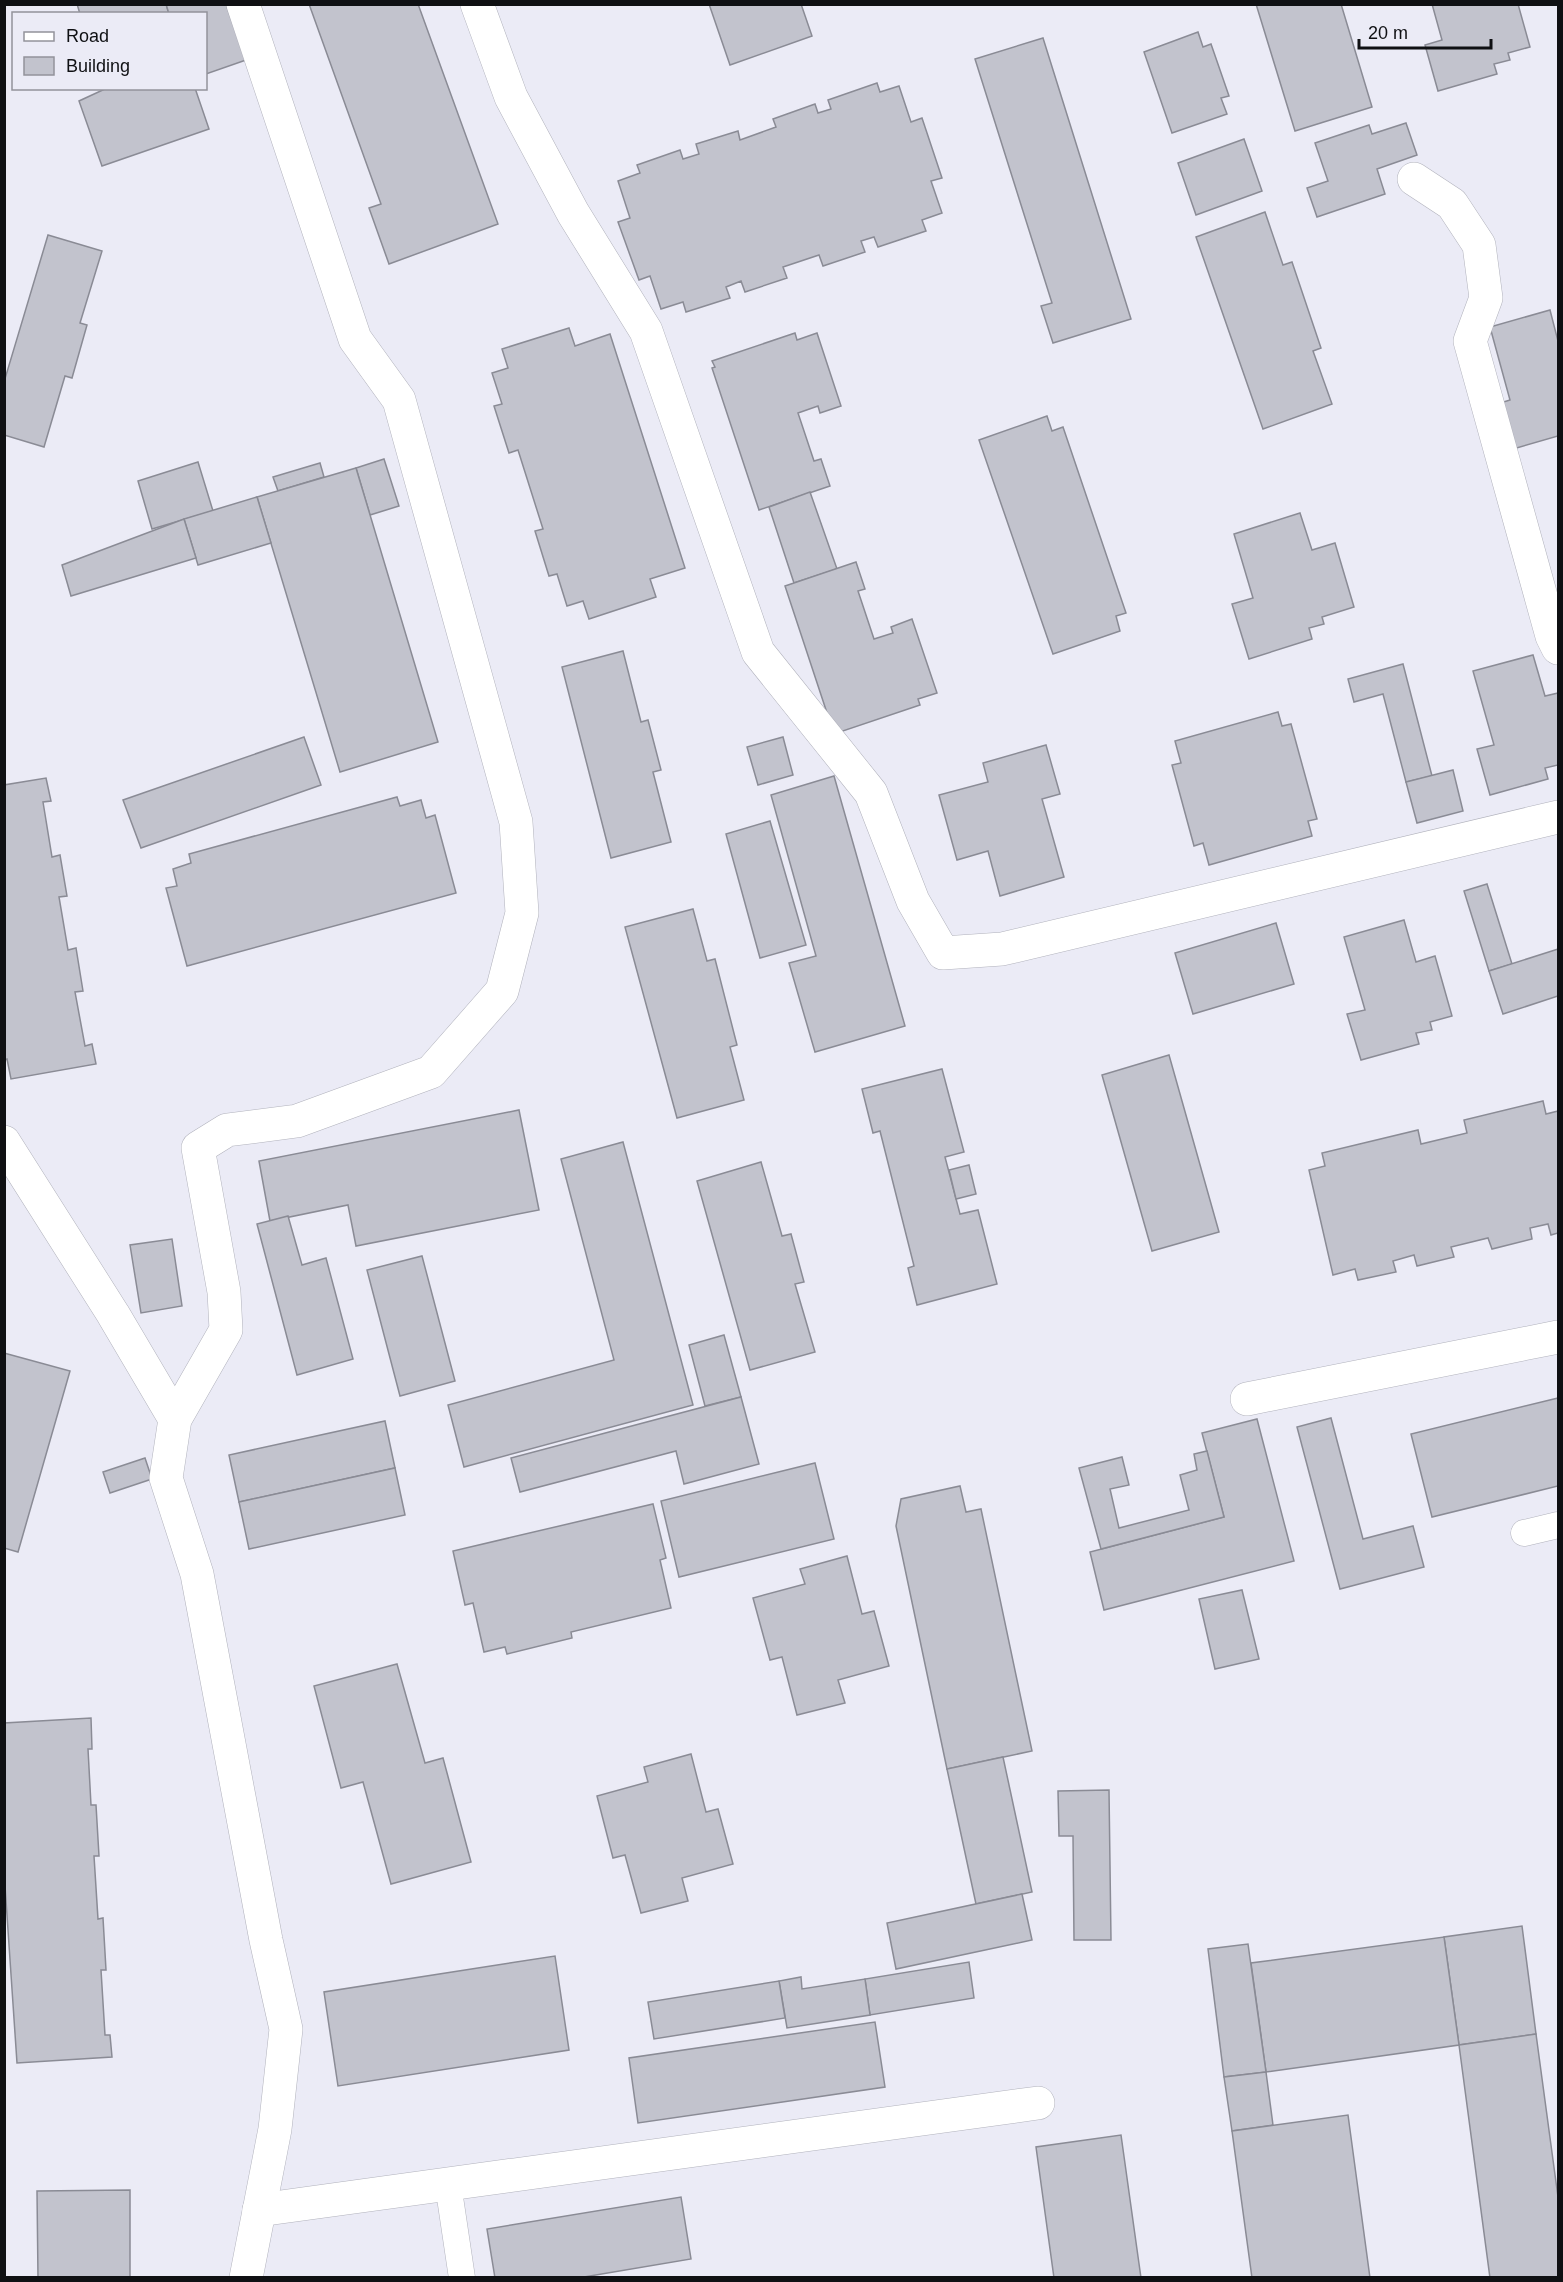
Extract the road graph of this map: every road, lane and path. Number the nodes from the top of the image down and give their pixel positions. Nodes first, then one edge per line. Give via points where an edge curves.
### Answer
1 (243, 4) edge
2 (477, 4) edge
3 (1414, 178) dead end
4 (1558, 648) edge
5 (1558, 817) edge
6 (4, 1142) edge
7 (1558, 1338) edge
8 (1247, 1399) dead end
9 (175, 1419) junction
10 (1558, 1525) edge
11 (1524, 1533) dead end
12 (1038, 2103) dead end
13 (448, 2184) junction
14 (260, 2210) junction
15 (246, 2277) edge
16 (462, 2277) edge

1 - 9 street via 355,339 399,400 516,822 522,913 502,991 431,1072 297,1121 227,1130 198,1148 224,1292 226,1330
2 - 5 street via 511,98 573,213 646,330 758,652 871,793 913,901 943,953 1002,949
3 - 4 street via 1452,204 1479,245 1486,298 1470,341
6 - 9 street
7 - 8 street
9 - 14 street via 166,1478 197,1574 286,2029 275,2129
10 - 11 lane
12 - 13 street
13 - 14 street
13 - 16 lane
14 - 15 street

